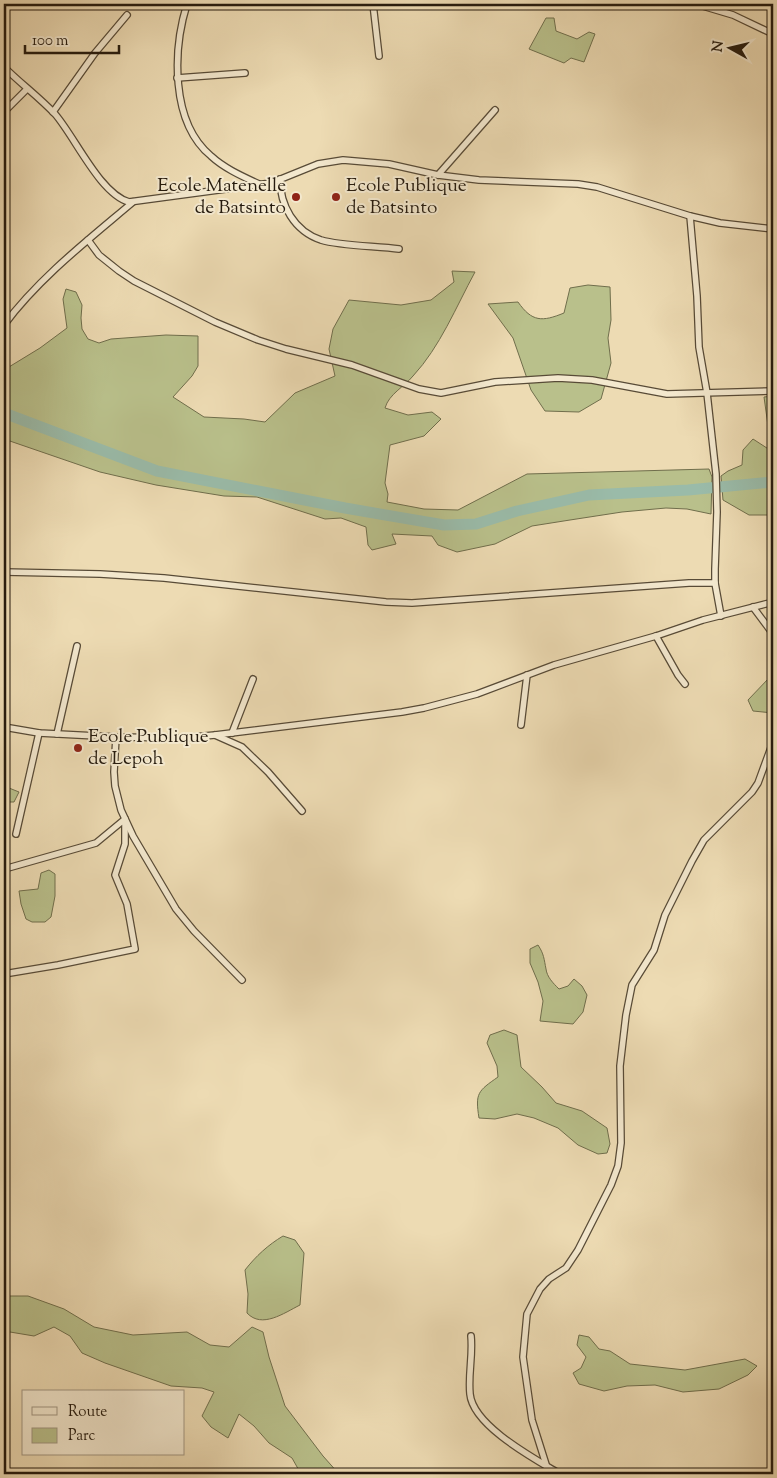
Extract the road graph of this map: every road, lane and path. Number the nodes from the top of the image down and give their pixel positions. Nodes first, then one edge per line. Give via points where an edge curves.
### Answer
1 (188, 4) edge
2 (373, 4) edge
3 (696, 4) edge
4 (127, 15) dead end
5 (773, 34) edge
6 (379, 56) dead end
7 (4, 67) edge
8 (245, 73) dead end
9 (177, 78) junction
10 (28, 89) junction
11 (495, 110) dead end
12 (4, 112) edge
13 (53, 112) junction
14 (438, 175) junction
15 (280, 179) junction
16 (261, 185) junction
17 (133, 202) junction
18 (690, 216) junction
19 (773, 229) edge
20 (88, 240) junction
21 (399, 248) dead end
22 (4, 325) edge
23 (773, 391) edge
24 (707, 394) junction
25 (4, 572) edge
26 (715, 583) junction
27 (773, 602) edge
28 (754, 607) junction
29 (722, 616) junction
30 (773, 634) edge
31 (656, 636) junction
32 (77, 646) dead end
33 (526, 675) junction
34 (253, 680) dead end
35 (684, 684) dead end
36 (521, 725) dead end
37 (4, 727) edge
38 (40, 733) junction
39 (232, 733) junction
40 (57, 734) junction
41 (216, 735) junction
42 (116, 737) junction
43 (773, 742) edge
44 (302, 811) dead end
45 (125, 819) junction
46 (16, 834) dead end
47 (8, 868) dead end
48 (4, 974) edge
49 (242, 980) dead end
50 (471, 1336) dead end
51 (546, 1466) junction
52 (549, 1474) edge
53 (560, 1474) edge

1 - 9 street via 181,30
2 - 6 street
3 - 5 street via 733,15
4 - 13 street
7 - 10 street
8 - 9 street
9 - 16 street via 182,106 198,142 217,161
10 - 12 street
10 - 13 street
11 - 14 street
13 - 17 street via 112,193
14 - 15 street via 389,164 343,160 318,164
14 - 18 street via 588,185
15 - 16 street
15 - 21 street via 287,212 311,235 331,242
16 - 17 street
17 - 20 street
18 - 19 street
18 - 24 street via 699,347
20 - 22 street via 29,295
20 - 24 street via 99,255 119,271 215,322 267,343 352,365 419,390 441,392 495,382 558,378 592,380 667,394
23 - 24 street
24 - 26 street via 716,474
25 - 26 street via 164,578 412,603
26 - 29 street
27 - 28 street
28 - 29 street
28 - 30 street
29 - 31 street
31 - 33 street
31 - 35 street
32 - 40 street
33 - 36 street
33 - 39 street via 477,694 424,708
34 - 39 street
37 - 38 street
38 - 40 street
38 - 46 street
39 - 41 street
40 - 42 street
41 - 42 street
41 - 44 street via 242,747
42 - 45 street via 115,779
43 - 51 street via 752,792 707,836 692,861 665,915 654,950 632,986 620,1066 621,1151 616,1172 578,1250 566,1268 540,1289 527,1314 524,1362 533,1427
45 - 47 street via 96,843
45 - 48 street via 125,844 115,874 127,904 135,949
45 - 49 street via 176,909
50 - 51 street via 470,1393 473,1403 494,1431
51 - 52 street
51 - 53 street

